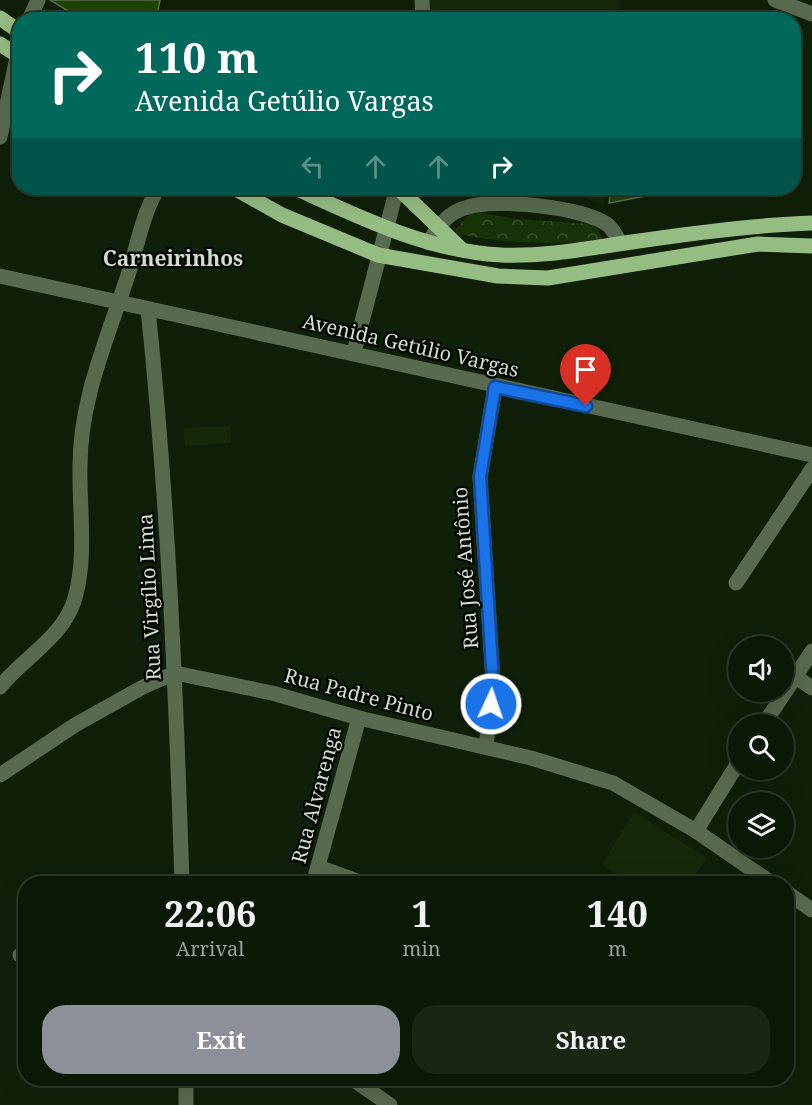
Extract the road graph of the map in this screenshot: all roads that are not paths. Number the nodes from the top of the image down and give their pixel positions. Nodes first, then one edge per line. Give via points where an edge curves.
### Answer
1 (775, 0) edge
2 (812, 14) edge
3 (12, 80) edge
4 (0, 137) edge
5 (155, 195) edge
6 (247, 195) edge
7 (311, 195) edge
8 (395, 195) edge
9 (404, 195) edge
10 (812, 223) edge
11 (436, 227) junction
12 (384, 228) junction
13 (429, 243) junction
14 (621, 243) junction
15 (812, 246) edge
16 (460, 248) junction
17 (378, 255) junction
18 (0, 276) edge
19 (118, 303) junction
20 (148, 309) junction
21 (354, 352) junction
22 (495, 387) junction
23 (812, 455) edge
24 (812, 469) edge
25 (736, 583) dead end
26 (812, 651) edge
27 (175, 673) junction
28 (795, 677) junction
29 (0, 687) edge
30 (812, 688) edge
31 (771, 714) edge
32 (359, 718) junction
33 (486, 747) junction
34 (0, 775) edge
35 (728, 780) edge
36 (696, 831) junction
37 (319, 867) junction
38 (182, 876) edge
39 (316, 876) edge
40 (343, 876) edge
41 (761, 876) edge
42 (794, 898) edge
43 (812, 910) edge
44 (186, 1086) edge
45 (362, 1086) edge
46 (386, 1104) edge
47 (186, 1105) edge

1 - 2 street
3 - 4 street
5 - 19 street
6 - 17 main road
7 - 12 main road
8 - 12 street
9 - 11 main road
10 - 14 main road via 751,225
11 - 13 street
11 - 14 street via 468,207 496,204 562,210 590,217 608,225
11 - 16 main road
12 - 13 main road
12 - 17 street
13 - 16 main road
14 - 16 main road via 549,256 499,255
15 - 17 main road via 758,244 548,278 498,276
17 - 21 street
18 - 19 street, Avenida Getúlio Vargas
19 - 20 street, Avenida Getúlio Vargas
19 - 29 street via 85,413 80,465 81,562 75,598 51,638
20 - 21 street, Avenida Getúlio Vargas
20 - 27 street, Rua Virgílio Lima via 161,436
21 - 22 street, Avenida Getúlio Vargas
22 - 23 street, Avenida Getúlio Vargas
22 - 33 street, Rua José Antônio via 480,477 493,682
24 - 25 street
26 - 28 street
27 - 32 street, Rua Padre Pinto via 272,693
27 - 34 street via 75,725
27 - 38 street, Rua Virgílio Lima
28 - 30 street
28 - 31 street
32 - 33 street, Rua Padre Pinto
32 - 37 street, Rua Alvarenga
33 - 36 street, Rua Padre Pinto via 613,783
35 - 36 street
36 - 41 street, Rua Padre Pinto
37 - 39 street, Rua Alvarenga
37 - 40 street
42 - 43 street
44 - 47 street
45 - 46 street

